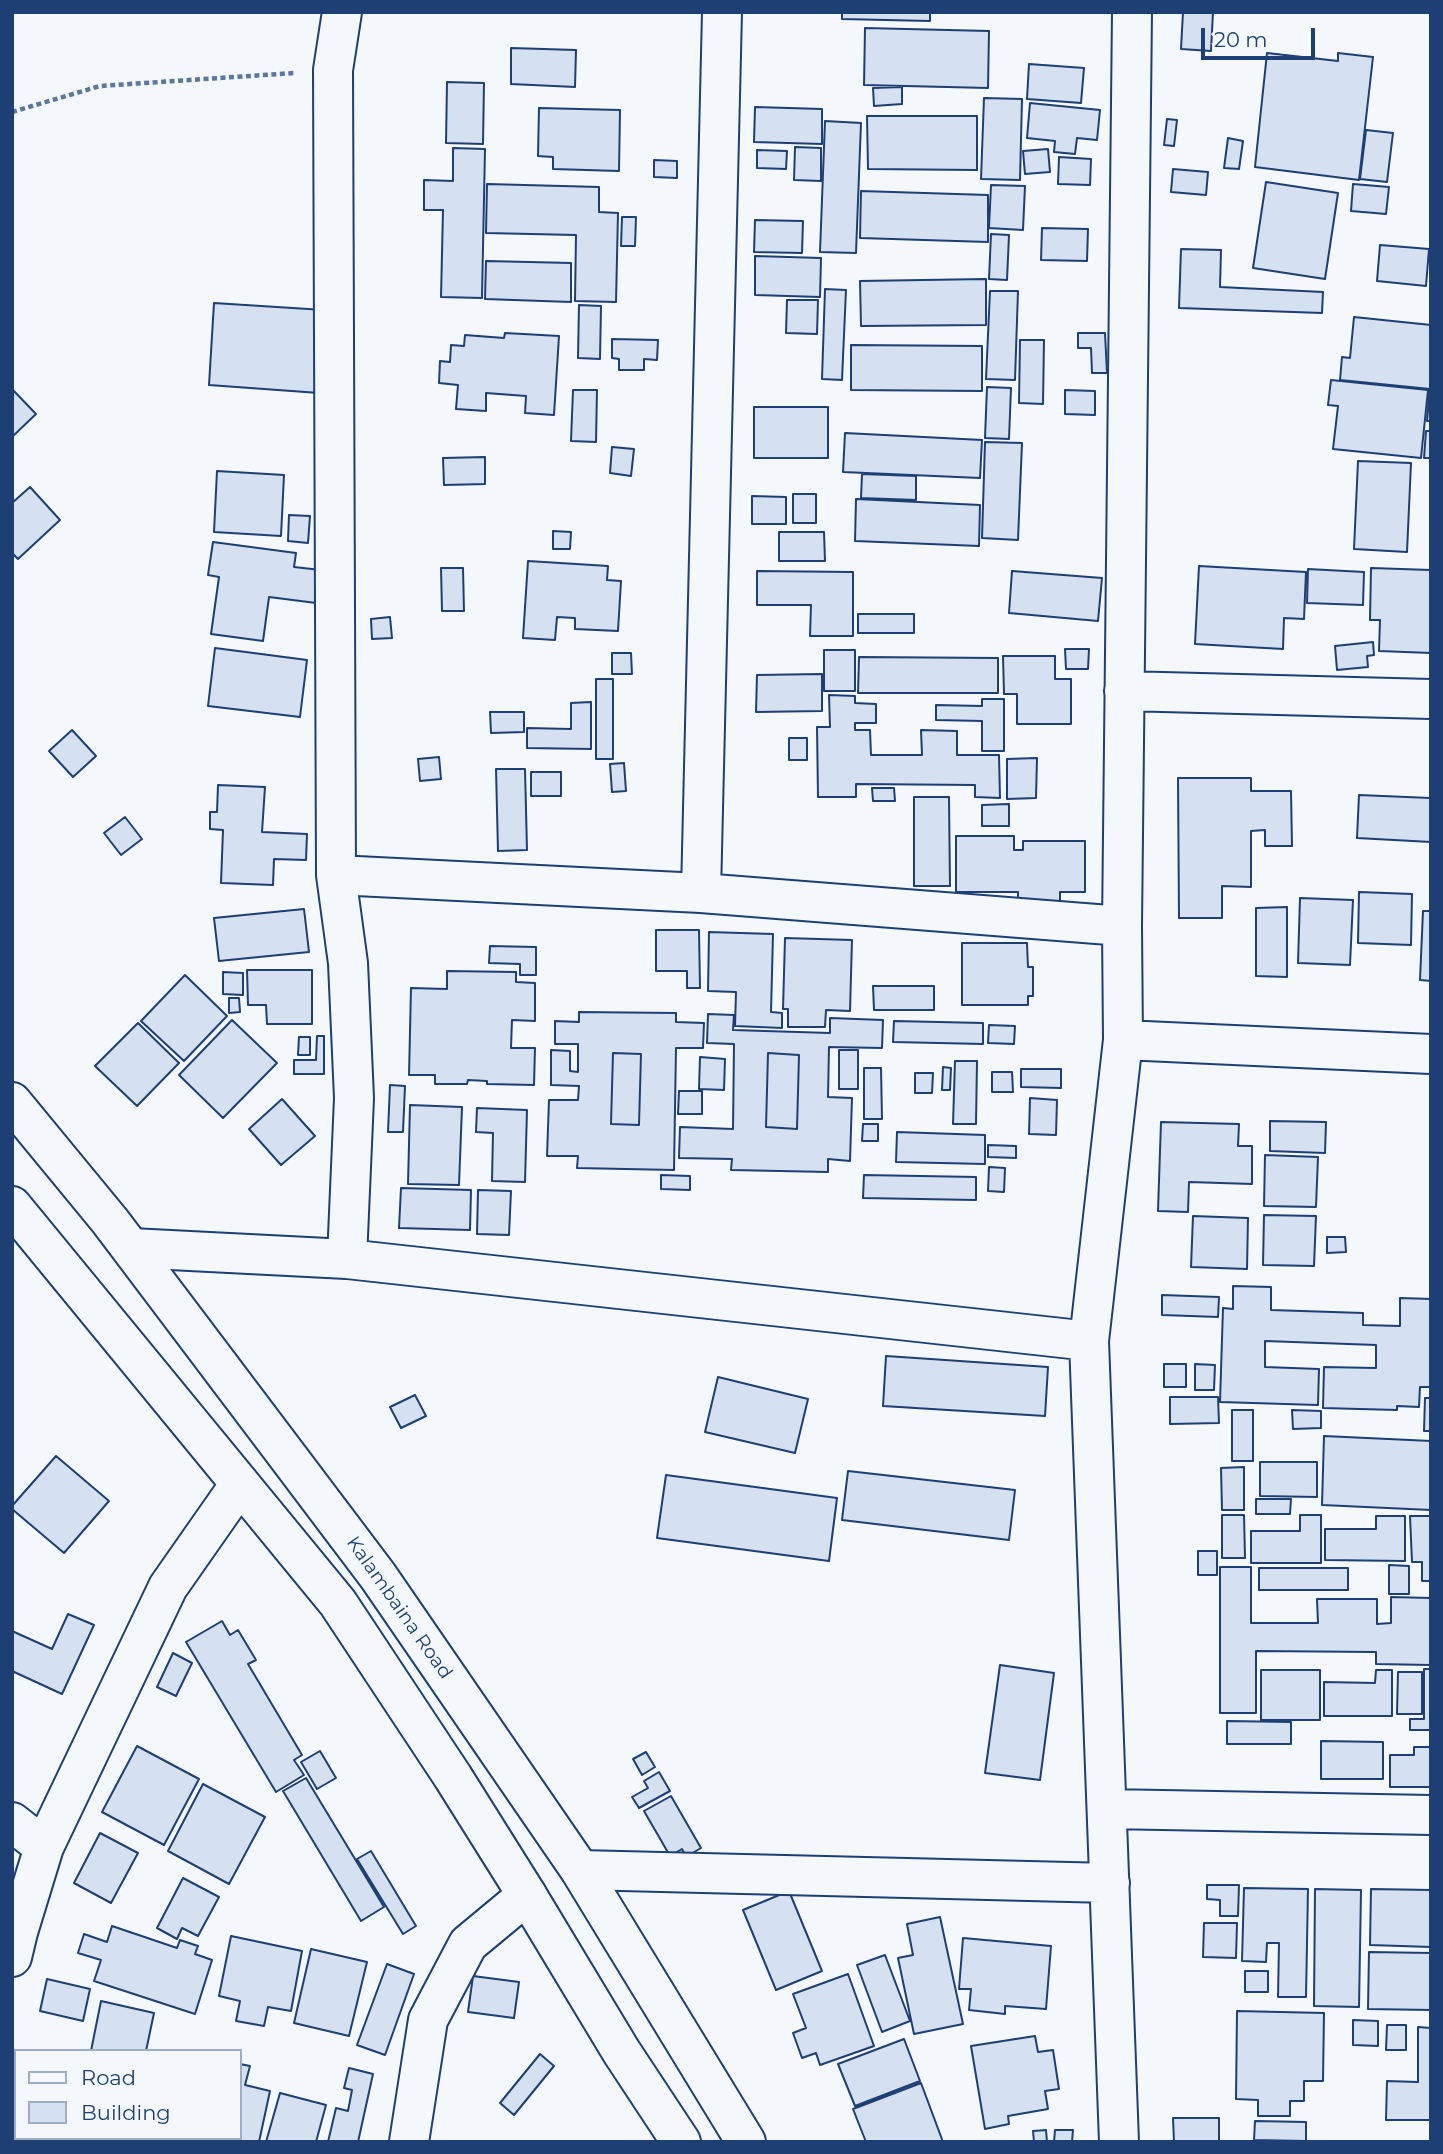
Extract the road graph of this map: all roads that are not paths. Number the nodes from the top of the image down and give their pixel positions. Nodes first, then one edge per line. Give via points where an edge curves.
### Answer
1 (342, 12) edge
2 (722, 12) edge
3 (1132, 12) edge
4 (1125, 691) junction
5 (1431, 699) edge
6 (336, 875) junction
7 (701, 893) junction
8 (1122, 926) junction
9 (1124, 1040) junction
10 (1431, 1054) edge
11 (12, 1102) edge
12 (12, 1206) edge
13 (131, 1248) junction
14 (348, 1259) junction
15 (1089, 1341) junction
16 (240, 1484) junction
17 (1108, 1809) junction
18 (1431, 1815) edge
19 (12, 1822) edge
20 (44, 1847) junction
21 (580, 1870) junction
22 (1110, 1883) junction
23 (527, 1895) junction
24 (12, 1957) edge
25 (409, 2142) edge
26 (681, 2142) edge
27 (746, 2142) edge
28 (1119, 2142) edge

1 - 6 street via 334,70
2 - 7 street
3 - 4 street
4 - 5 street
4 - 8 street
6 - 7 street
6 - 14 street via 348,963 354,1098
7 - 8 street
8 - 9 street
9 - 10 street
9 - 15 street
11 - 13 street, Kalambaina Road
12 - 16 street
13 - 14 street
13 - 21 street, Kalambaina Road via 378,1576
14 - 15 street
15 - 17 street
16 - 20 street via 168,1587
16 - 23 street via 338,1603
17 - 18 street
17 - 22 street
19 - 20 street
20 - 24 street
21 - 22 street
21 - 27 street, Kalambaina Road
22 - 28 street
23 - 25 street via 468,1944 428,2020
23 - 26 street

